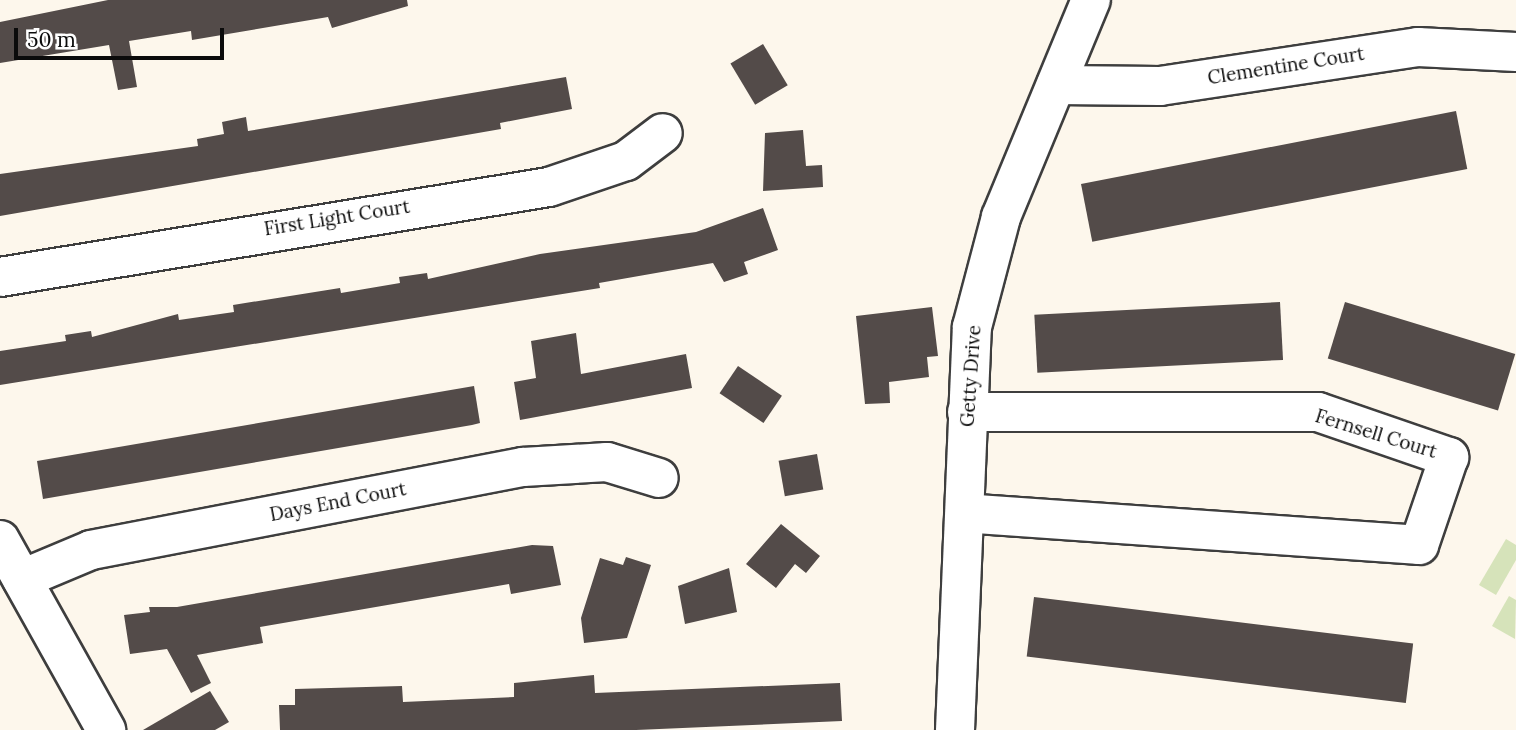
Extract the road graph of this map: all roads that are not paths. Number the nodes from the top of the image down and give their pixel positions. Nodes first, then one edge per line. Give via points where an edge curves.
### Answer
1 (1091, 0) edge
2 (1516, 52) edge
3 (1056, 85) junction
4 (663, 133) dead end
5 (0, 277) edge
6 (967, 412) junction
7 (659, 478) dead end
8 (967, 513) junction
9 (0, 540) edge
10 (22, 579) junction
11 (106, 730) edge
12 (955, 730) edge

1 - 3 street, Getty Drive
2 - 3 street, Clementine Court via 1418,47 1160,86
3 - 6 street, Getty Drive via 1001,217 972,327
4 - 5 street, First Light Court via 617,165 549,187
6 - 8 street, Getty Drive
6 - 8 street, Fernsell Court via 1318,412 1450,457 1419,545
7 - 10 street, Days End Court via 607,461 523,467 91,550
8 - 12 street, Getty Drive
9 - 10 street
10 - 11 street

